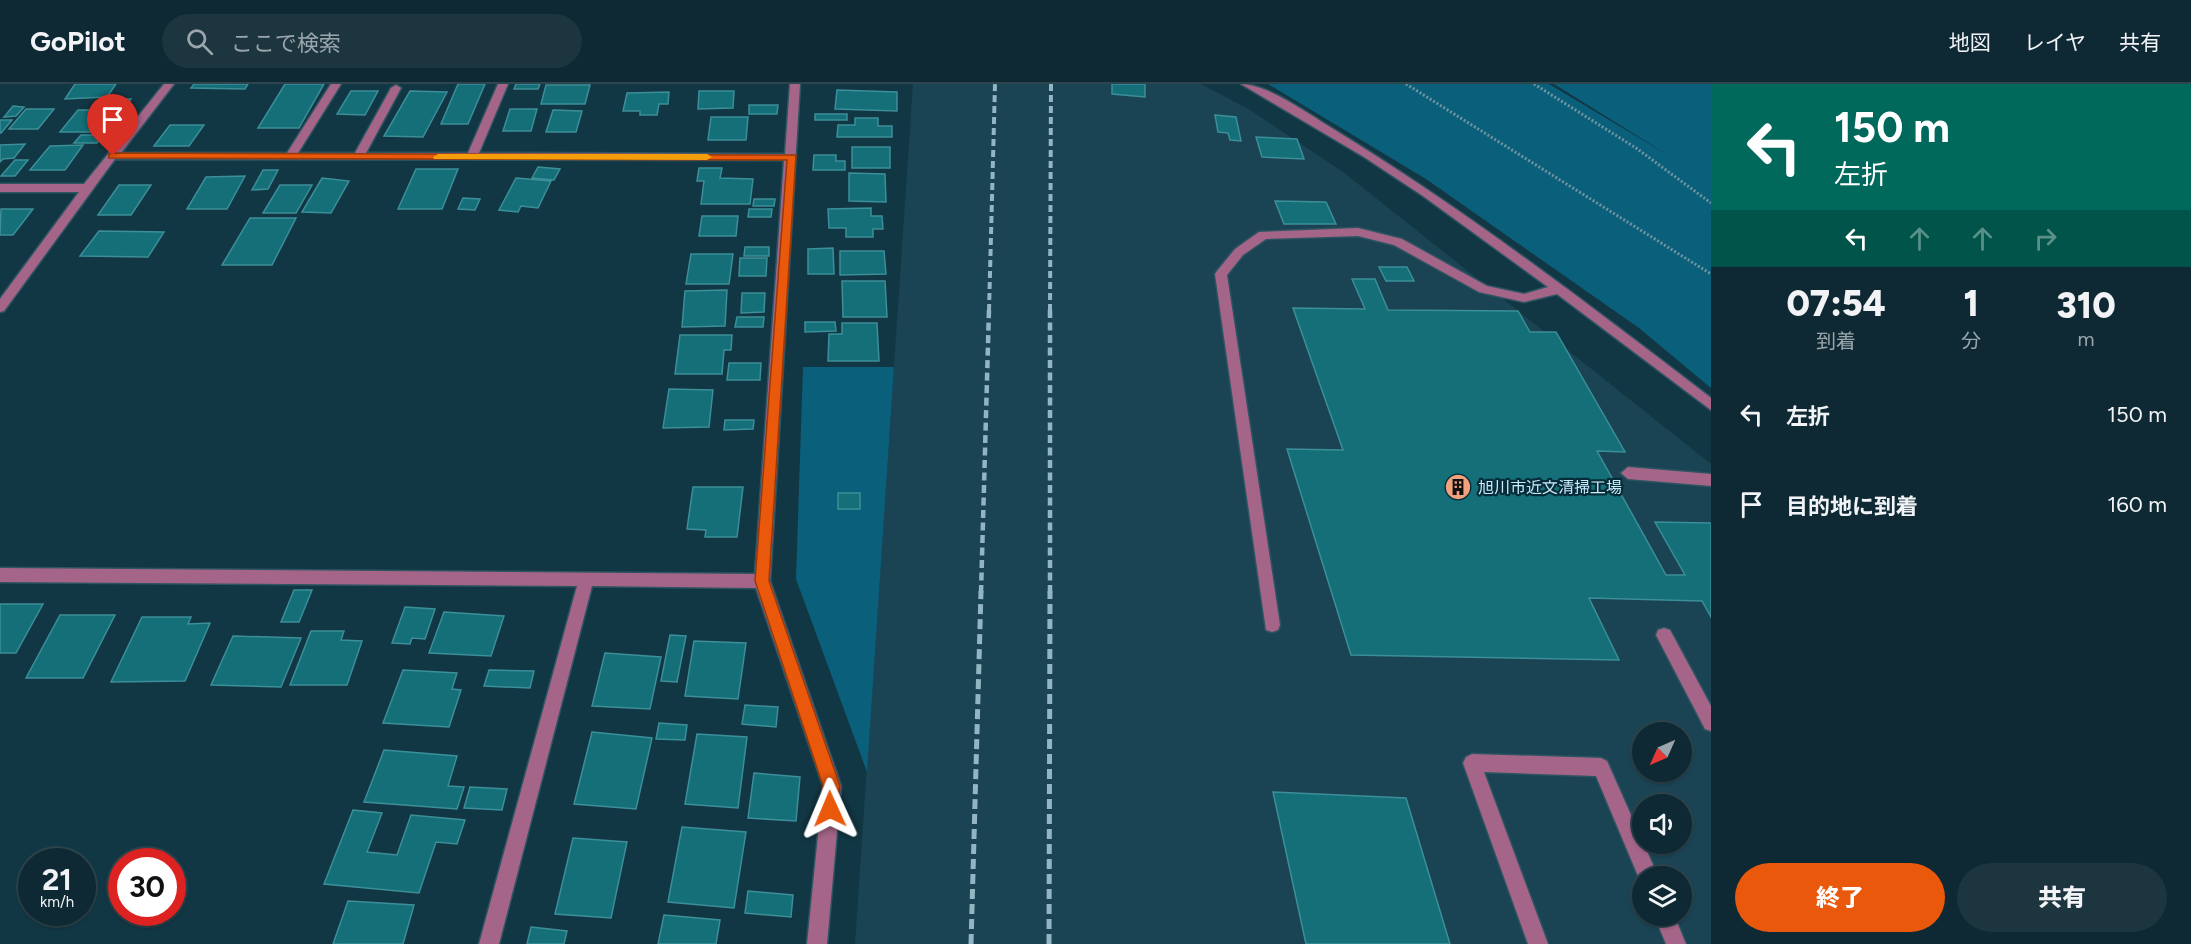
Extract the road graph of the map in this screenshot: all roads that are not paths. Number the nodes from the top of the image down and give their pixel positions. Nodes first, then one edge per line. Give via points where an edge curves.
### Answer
1 (169, 84) edge
2 (336, 84) edge
3 (503, 84) edge
4 (795, 84) edge
5 (1246, 84) edge
6 (396, 88) dead end
7 (113, 156) junction
8 (291, 156) junction
9 (358, 157) junction
10 (472, 157) junction
11 (792, 157) junction
12 (0, 188) edge
13 (87, 188) junction
14 (1558, 289) junction
15 (0, 308) edge
16 (1711, 405) edge
17 (1628, 473) dead end
18 (1711, 480) edge
19 (0, 575) edge
20 (585, 581) junction
21 (762, 581) junction
22 (1272, 625) dead end
23 (1664, 635) dead end
24 (1711, 723) edge
25 (1644, 866) edge
26 (1669, 926) edge
27 (489, 944) edge
28 (817, 944) edge
29 (1538, 944) edge
30 (1676, 944) edge

1 - 7 street
2 - 8 street
3 - 10 street
4 - 11 street
5 - 14 street via 1387,167
6 - 9 street
7 - 8 street
7 - 13 street
8 - 9 street
9 - 10 street
10 - 11 street
11 - 21 street
12 - 13 street
13 - 15 street
14 - 16 street
14 - 22 street via 1524,298 1483,289 1398,242 1358,232 1263,235 1239,252 1221,274
17 - 18 street
19 - 20 street
20 - 21 street
20 - 27 street
21 - 28 street via 832,786
23 - 24 street
25 - 29 street via 1601,767 1472,764
26 - 30 street

